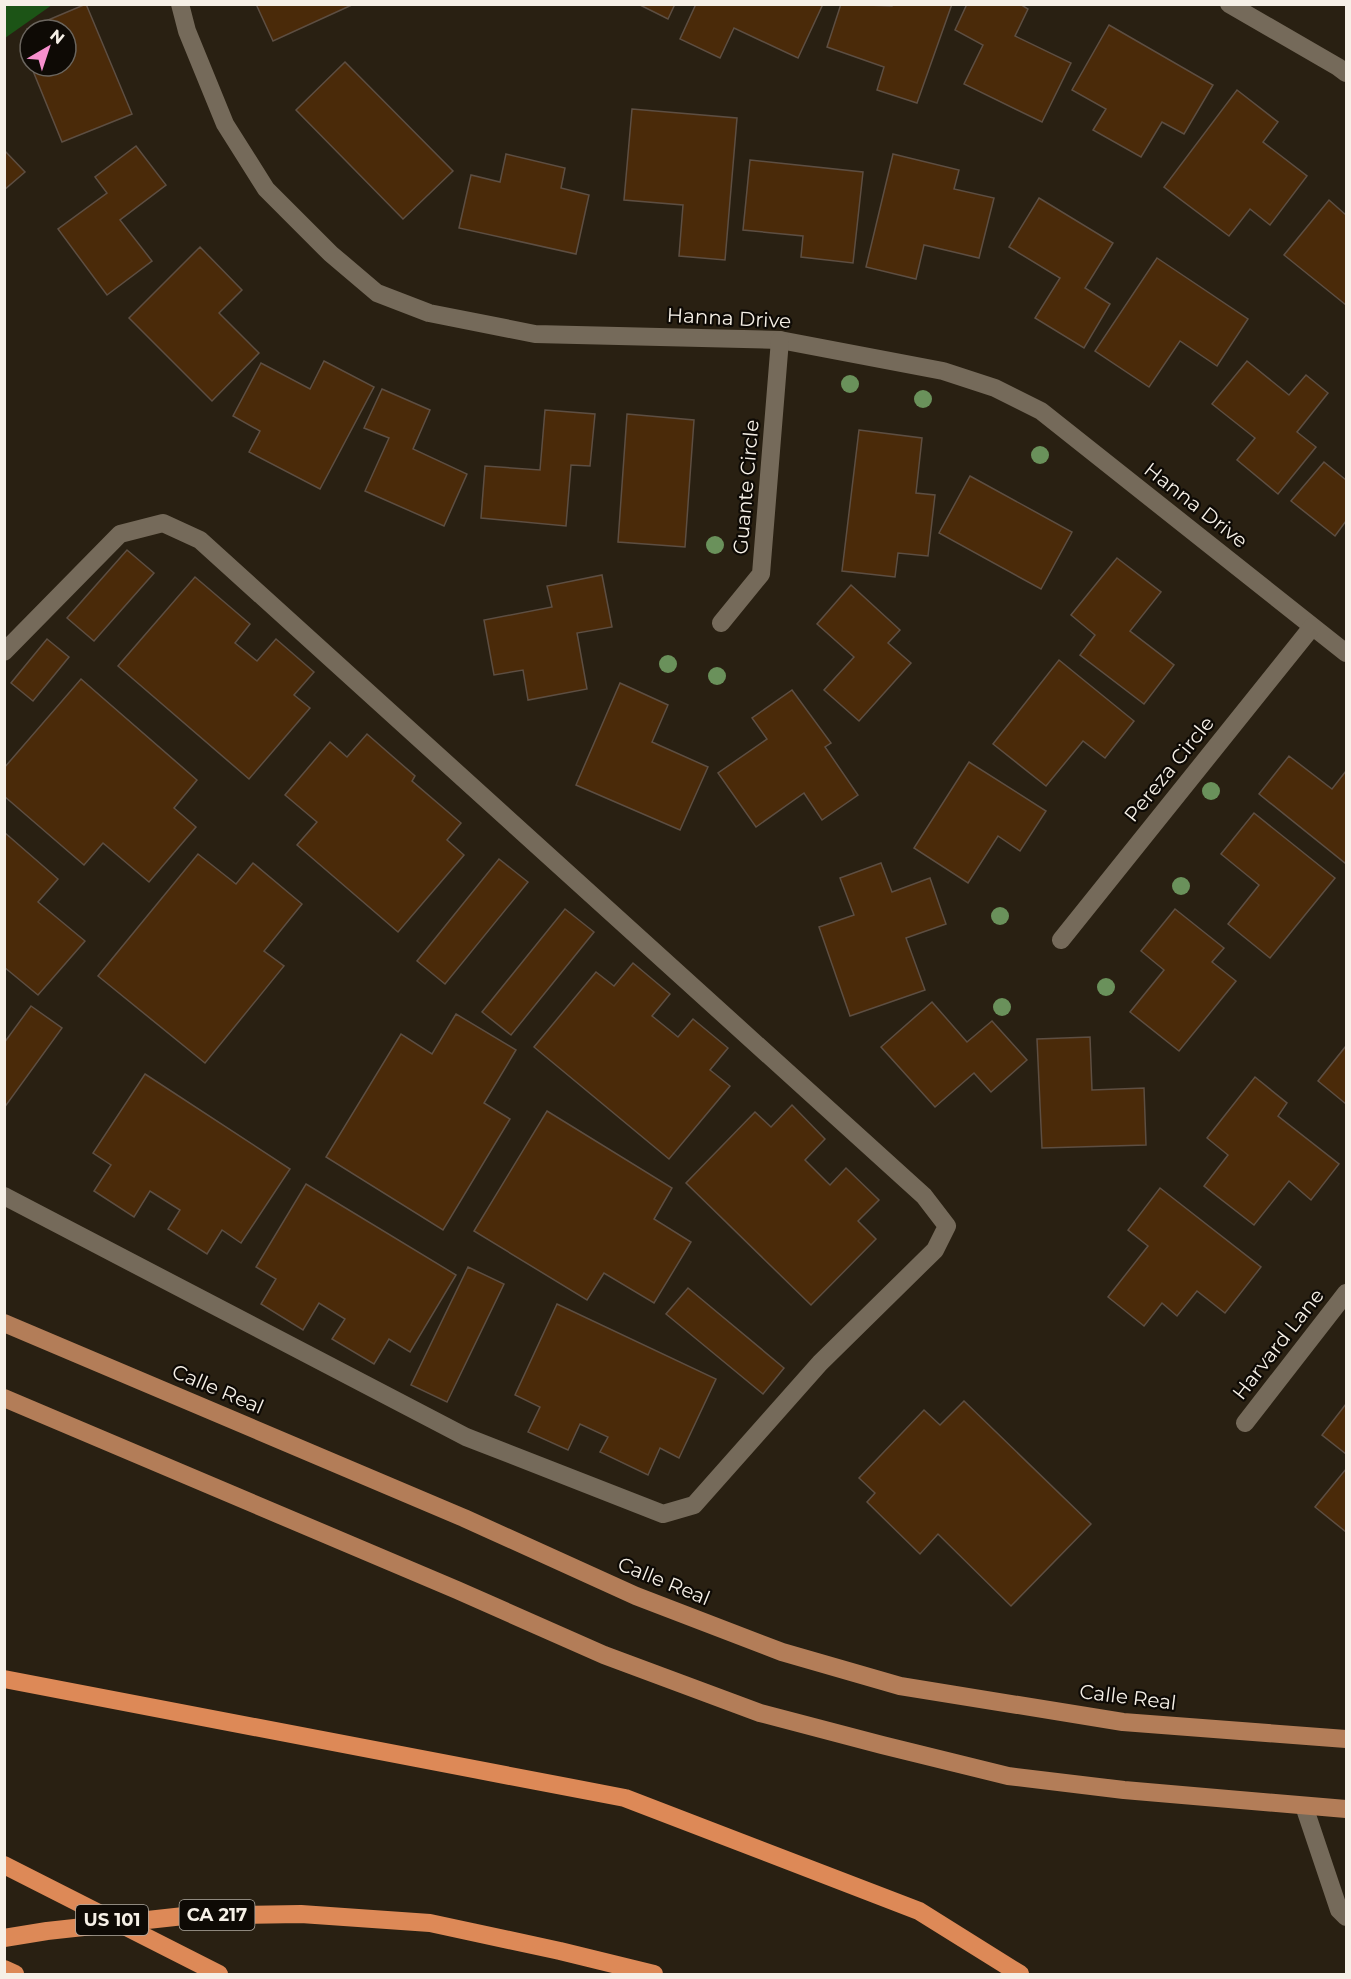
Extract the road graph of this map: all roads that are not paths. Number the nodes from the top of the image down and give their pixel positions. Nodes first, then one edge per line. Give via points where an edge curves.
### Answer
1 (180, 4) edge
2 (1229, 4) edge
3 (1347, 73) edge
4 (780, 340) junction
5 (721, 623) dead end
6 (1312, 627) junction
7 (4, 652) edge
8 (1347, 653) edge
9 (1061, 940) dead end
10 (4, 1196) edge
11 (1347, 1293) edge
12 (4, 1323) edge
13 (4, 1398) edge
14 (1245, 1423) dead end
15 (4, 1679) edge
16 (1347, 1739) edge
17 (1304, 1806) junction
18 (1347, 1809) edge
19 (4, 1865) edge
20 (1347, 1917) edge
21 (4, 1938) edge
22 (4, 1969) edge
23 (15, 1974) edge
24 (219, 1974) edge
25 (654, 1974) edge
26 (1020, 1974) edge

1 - 4 street, Hanna Drive via 225,124 266,189 377,293 429,313 535,334
2 - 3 street
4 - 5 street, Guante Circle via 761,574
4 - 6 street, Hanna Drive via 943,371 995,387 1041,411
6 - 8 street, Hanna Drive
6 - 9 street, Pereza Circle
7 - 10 street via 120,534 163,523 200,540 924,1196 946,1226 935,1250 820,1363 694,1505 663,1514 466,1437
11 - 14 street, Harvard Lane
12 - 16 main road, Calle Real via 464,1518 636,1596 782,1652 900,1686 1123,1722
13 - 17 main road via 603,1655 760,1713 1008,1776
15 - 26 highway via 626,1798 919,1911
17 - 18 main road
17 - 20 street via 1339,1910
19 - 24 highway, US 101
21 - 25 highway, CA 217 via 184,1916 301,1914 430,1923
22 - 23 highway

